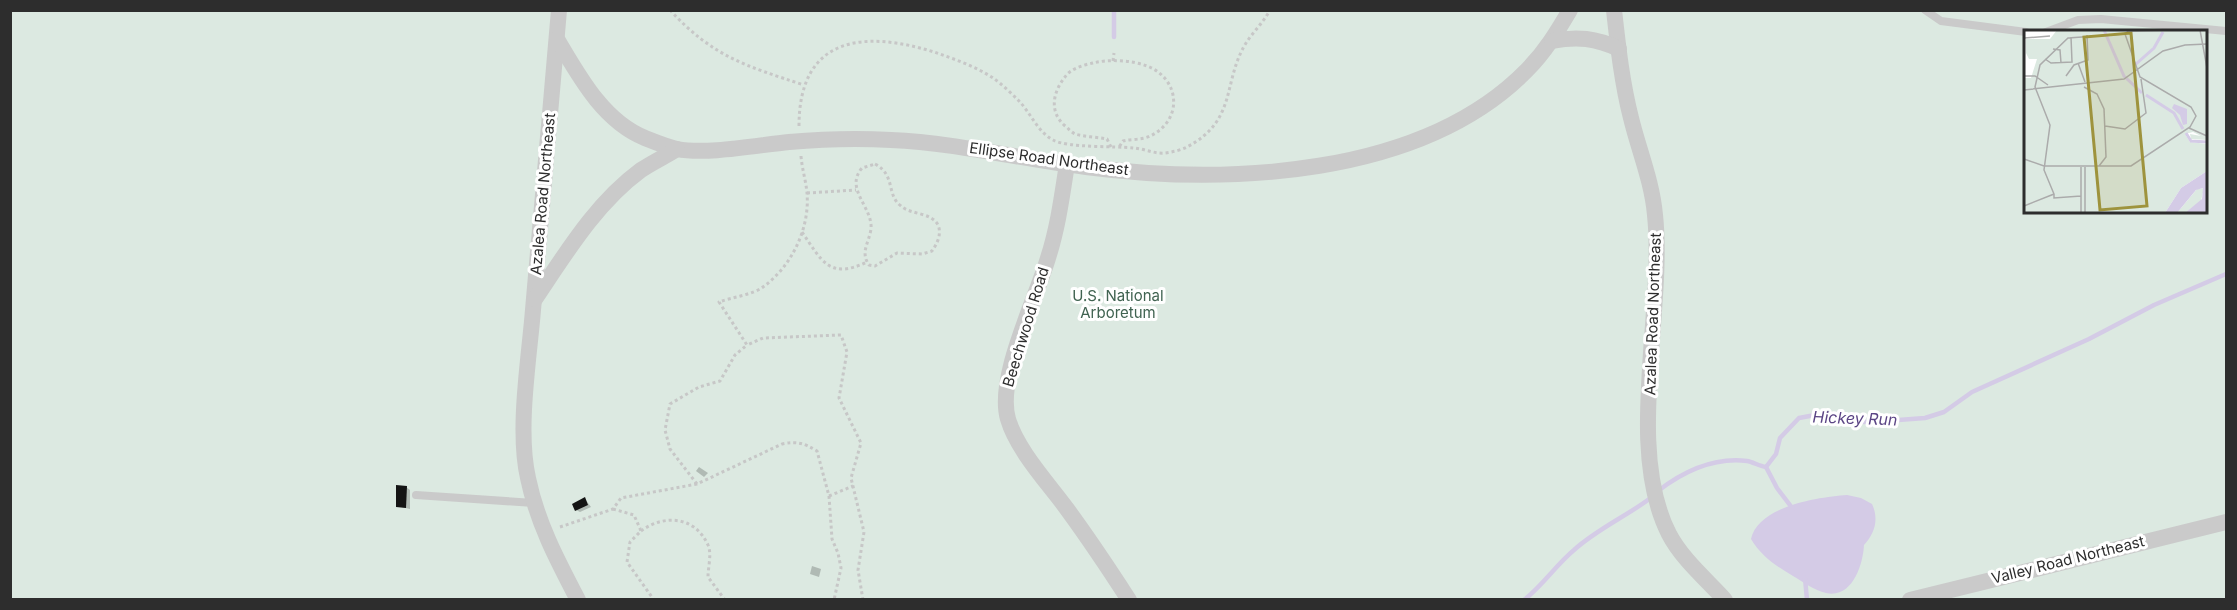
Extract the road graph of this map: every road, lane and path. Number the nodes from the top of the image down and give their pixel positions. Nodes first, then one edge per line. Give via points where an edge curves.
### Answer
1 (559, 10) edge
2 (670, 10) edge
3 (1270, 10) edge
4 (1570, 10) edge
5 (1614, 10) edge
6 (1925, 10) edge
7 (2051, 30) edge
8 (2226, 31) edge
9 (2024, 32) edge
10 (556, 39) junction
11 (1552, 41) junction
12 (1619, 50) junction
13 (1114, 53) dead end
14 (1113, 62) junction
15 (804, 85) junction
16 (799, 134) dead end
17 (1111, 147) junction
18 (1119, 147) junction
19 (800, 148) dead end
20 (677, 149) junction
21 (1067, 164) junction
22 (857, 190) junction
23 (807, 193) junction
24 (802, 232) junction
25 (867, 262) junction
26 (534, 301) junction
27 (747, 345) junction
28 (697, 484) junction
29 (853, 486) junction
30 (416, 495) dead end
31 (828, 496) junction
32 (535, 503) junction
33 (613, 509) junction
34 (2226, 522) edge
35 (544, 531) junction
36 (641, 531) junction
37 (578, 600) edge
38 (654, 600) edge
39 (725, 600) edge
40 (834, 600) edge
41 (863, 600) edge
42 (1129, 600) edge
43 (1725, 600) edge
44 (1910, 600) edge

1 - 10 street, Azalea Road Northeast
2 - 15 path via 717,52 748,67
3 - 18 path via 1246,43 1218,121 1199,140 1164,153
4 - 11 street, Ellipse Road Northeast
5 - 12 street, Azalea Road Northeast
6 - 9 lane via 1941,21
7 - 8 lane via 2078,20 2101,19
10 - 20 street, Ellipse Road Northeast via 588,89 615,119 642,137
10 - 26 street, Azalea Road Northeast
11 - 12 street via 1591,38
11 - 21 street, Ellipse Road Northeast via 1517,80 1480,107 1429,134 1367,156 1289,170 1219,175
12 - 43 street, Azalea Road Northeast via 1656,216 1649,410 1655,497 1664,524 1681,551
13 - 14 path
14 - 17 path via 1084,65 1067,73 1056,88 1053,104 1059,120 1073,133 1107,139
14 - 18 path via 1149,66 1171,86 1174,102 1172,115 1163,128 1149,137 1123,141
15 - 16 path
15 - 17 path via 817,65 840,47 867,40 895,42 961,61 993,78 1054,141
17 - 18 path
19 - 23 path
20 - 21 street, Ellipse Road Northeast via 889,140 957,145
20 - 26 street via 641,170 612,196 580,234
21 - 42 street, Beechwood Road via 1052,244 1008,377 1005,404 1020,445
22 - 23 path
22 - 25 path via 870,220
22 - 25 path via 858,172 875,164 887,174 898,204 932,218 938,226 932,251 897,253 875,266
23 - 24 path
24 - 25 path via 823,262 837,269
24 - 27 path via 783,266 762,288 719,302
26 - 32 street, Azalea Road Northeast via 524,452
27 - 28 path via 735,355 720,381 699,387 670,404 665,430 670,449
27 - 29 path via 764,338 841,335 847,360 840,398 861,443 851,478
28 - 31 path via 782,444 805,443 817,451
28 - 33 path via 621,498
29 - 31 path
29 - 41 path via 864,532 858,570
30 - 32 lane
31 - 40 path via 832,539 841,568
32 - 35 street, Azalea Road Northeast
33 - 35 path
33 - 36 path via 634,514
34 - 44 street, Valley Road Northeast
35 - 37 street, Azalea Road Northeast
36 - 38 path via 630,542 627,562
36 - 39 path via 663,519 695,527 708,544 708,578

